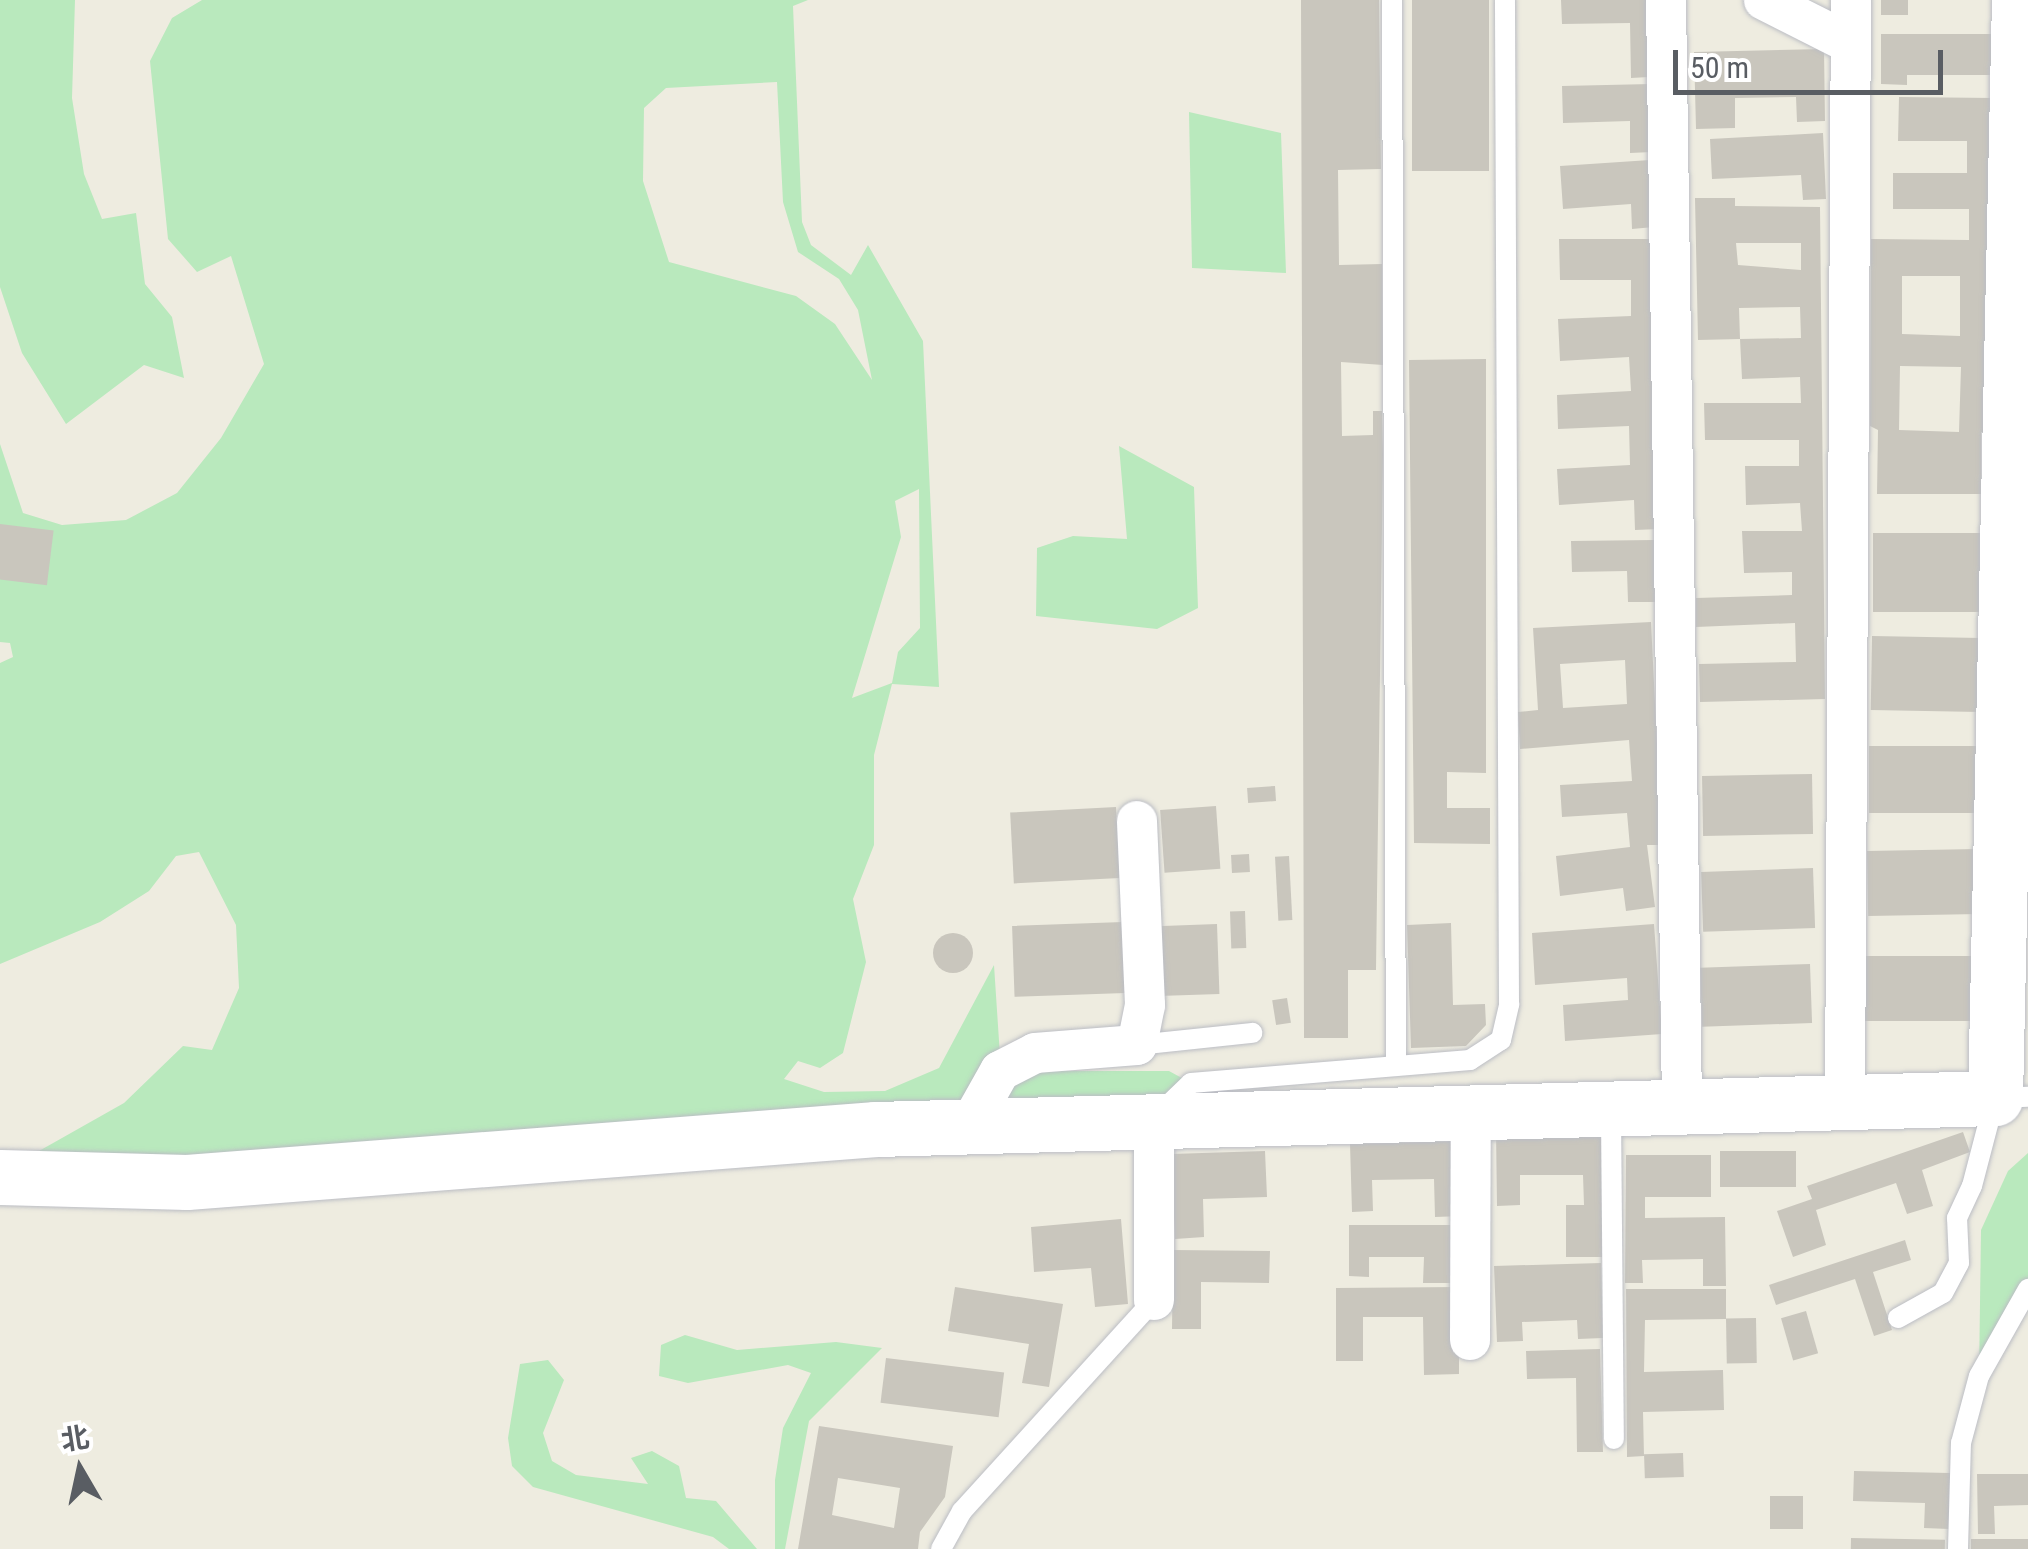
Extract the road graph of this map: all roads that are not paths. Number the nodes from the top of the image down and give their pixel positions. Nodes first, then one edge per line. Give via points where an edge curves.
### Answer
1 (1392, 0) edge
2 (1505, 0) edge
3 (1666, 0) edge
4 (1764, 0) edge
5 (1851, 0) edge
6 (2019, 0) edge
7 (1848, 42) junction
8 (2020, 323) edge
9 (2015, 756) edge
10 (1137, 821) dead end
11 (1252, 1032) dead end
12 (1137, 1046) junction
13 (1396, 1066) junction
14 (2012, 1097) edge
15 (1846, 1100) junction
16 (1682, 1105) junction
17 (1611, 1106) junction
18 (1471, 1110) junction
19 (1154, 1119) junction
20 (969, 1126) junction
21 (0, 1178) edge
22 (2028, 1288) edge
23 (1154, 1300) joint
24 (1898, 1318) dead end
25 (1470, 1340) dead end
26 (1614, 1439) dead end
27 (941, 1549) edge
28 (1958, 1549) edge

1 - 13 lane
2 - 13 lane via 1509,1004 1501,1040 1470,1060
3 - 16 street
4 - 7 street
5 - 7 street
6 - 8 street
7 - 15 street
8 - 9 street
9 - 14 street
10 - 12 street via 1144,1005
11 - 12 lane
12 - 20 street via 1035,1053 1000,1071
13 - 19 lane via 1191,1083
14 - 15 street
14 - 24 lane via 1957,1218 1959,1263 1943,1293
15 - 16 street
16 - 17 street
17 - 18 street
17 - 26 lane
18 - 19 street
18 - 25 street
19 - 20 street
19 - 23 street
20 - 21 street via 188,1182
22 - 28 lane via 1979,1376 1961,1443
23 - 27 lane via 962,1511

